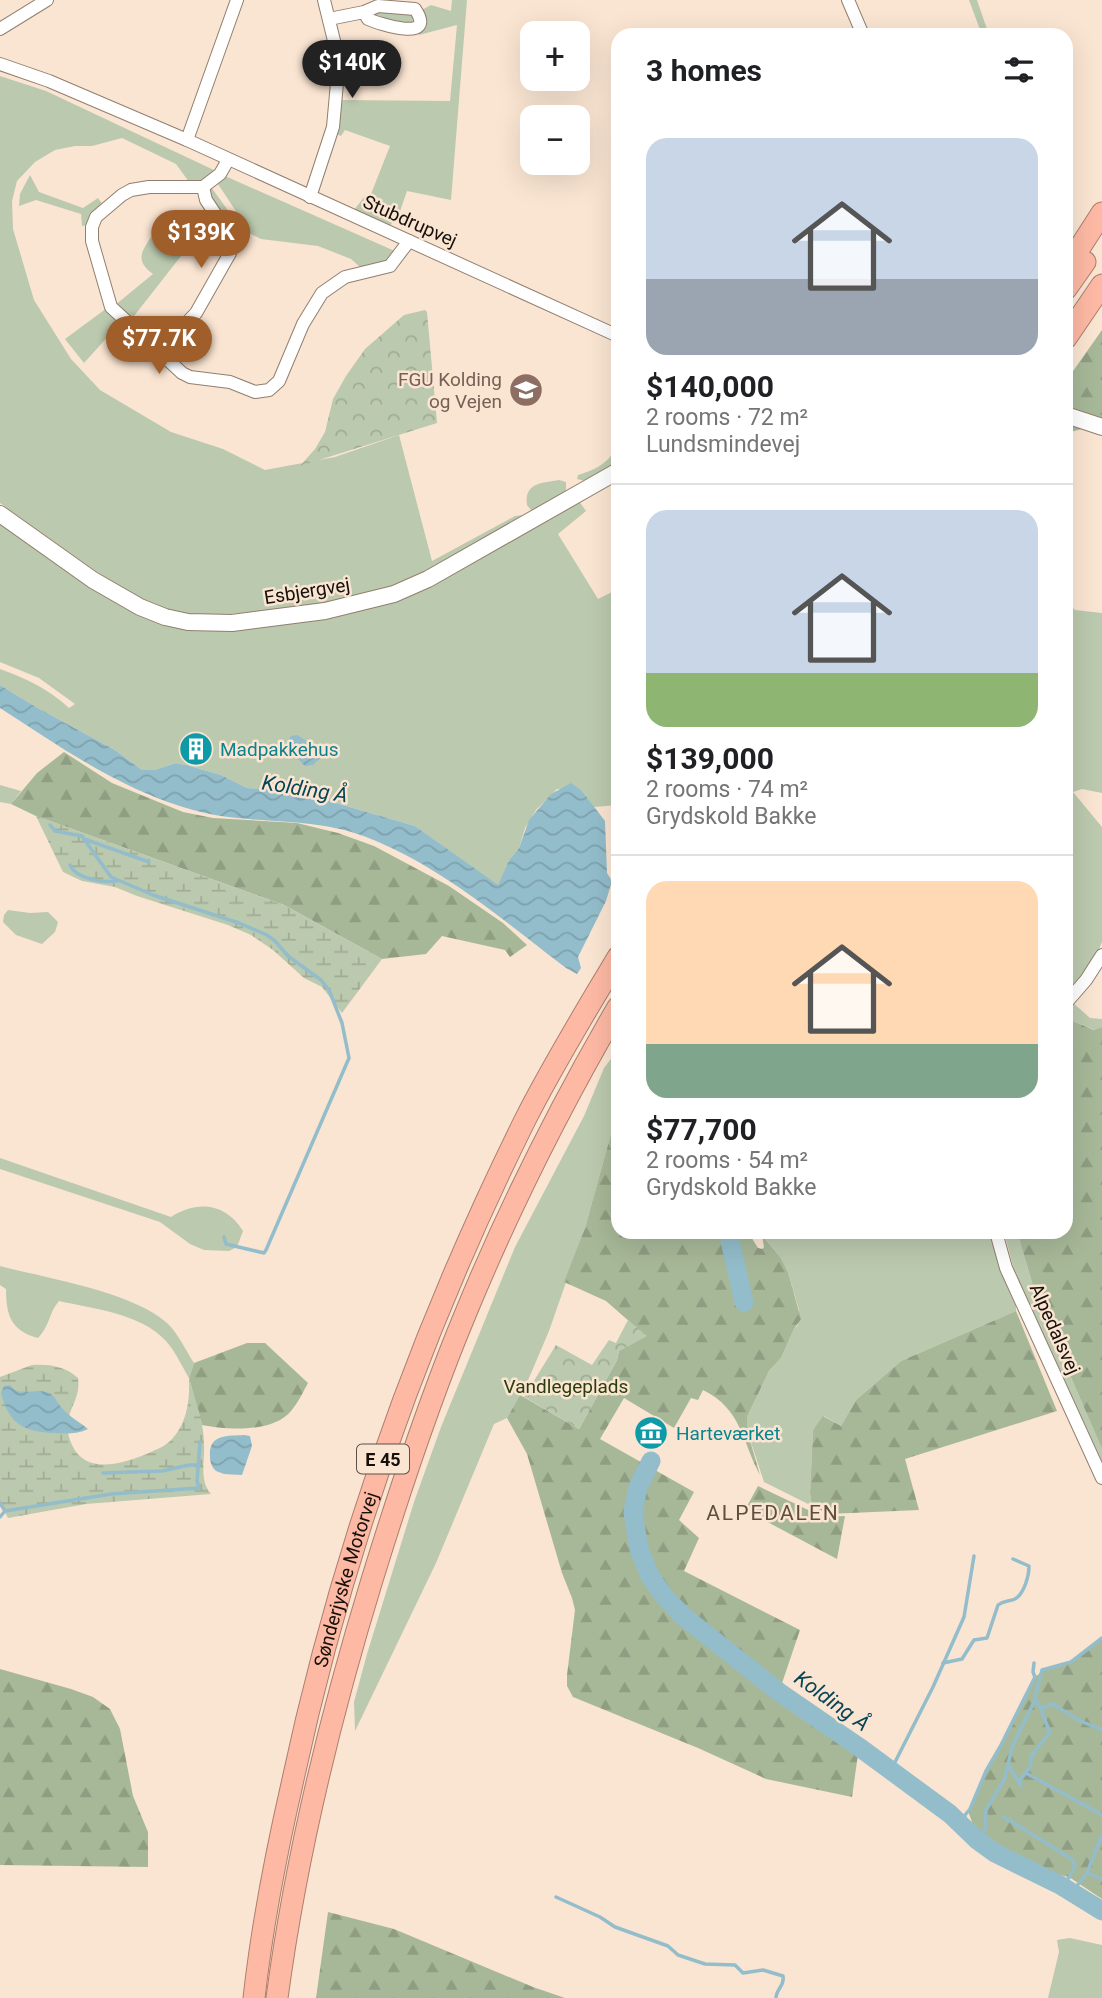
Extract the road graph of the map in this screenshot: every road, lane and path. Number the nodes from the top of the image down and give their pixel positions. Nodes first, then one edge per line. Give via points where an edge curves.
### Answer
1 (47, 0) edge
2 (237, 0) edge
3 (324, 0) edge
4 (848, 0) edge
5 (364, 12) dead end
6 (329, 19) junction
7 (860, 28) edge
8 (0, 29) edge
9 (0, 64) edge
10 (187, 141) junction
11 (229, 160) junction
12 (203, 187) junction
13 (310, 197) junction
14 (1102, 213) edge
15 (1102, 237) edge
16 (409, 241) junction
17 (1073, 258) edge
18 (1073, 279) edge
19 (1099, 290) edge
20 (1073, 328) edge
21 (611, 333) edge
22 (158, 353) junction
23 (1073, 418) edge
24 (1102, 427) edge
25 (611, 475) edge
26 (0, 514) edge
27 (1102, 955) edge
28 (611, 969) edge
29 (1073, 995) edge
30 (611, 1019) edge
31 (998, 1239) edge
32 (1102, 1478) edge
33 (254, 1998) edge
34 (277, 1998) edge

1 - 8 street
2 - 10 street
3 - 6 street
4 - 7 street
5 - 6 street
6 - 13 street via 339,61 333,127
9 - 10 street, Stubdrupvej via 49,80
10 - 11 street, Stubdrupvej
11 - 12 street
11 - 13 street, Stubdrupvej
12 - 22 street via 206,200 228,233 230,253 196,313
12 - 22 street via 131,190 96,217 92,227 111,307
13 - 16 street, Stubdrupvej
14 - 17 highway
15 - 18 highway
16 - 21 street, Stubdrupvej
16 - 22 street via 390,266 345,277 321,293 279,381 269,390 190,377
19 - 20 highway
23 - 24 main road
25 - 26 main road, Esbjergvej via 394,594 325,611 232,623 188,622 140,607 93,580
27 - 29 street
28 - 33 highway, Sønderjyske Motorvej / E 45 via 525,1120 467,1244 415,1368 371,1492 331,1618 302,1736 276,1855
30 - 34 highway, Sønderjyske Motorvej / E 45 via 516,1201 466,1311 420,1432 343,1678 301,1850
31 - 32 street, Alpedalsvej via 1006,1268

